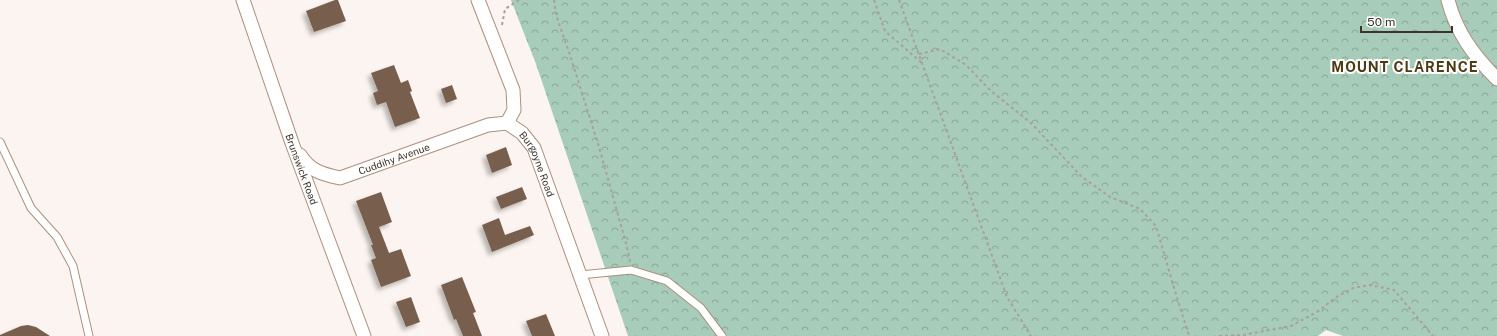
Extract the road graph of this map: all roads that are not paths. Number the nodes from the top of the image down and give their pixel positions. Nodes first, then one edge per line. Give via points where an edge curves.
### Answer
1 (243, 0) edge
2 (478, 0) edge
3 (1448, 0) edge
4 (1497, 79) edge
5 (507, 123) junction
6 (0, 142) edge
7 (292, 143) junction
8 (580, 275) junction
9 (89, 336) edge
10 (364, 336) edge
11 (602, 336) edge
12 (722, 336) edge

1 - 7 street, Brunswick Road
2 - 5 street, Burgoyne Road via 513,90 514,110
3 - 4 street via 1464,40
5 - 7 street, Cuddihy Avenue via 488,125 340,178 321,174 306,164
5 - 8 street, Burgoyne Road via 522,133 534,148
6 - 9 lane via 31,208 57,237 73,266
7 - 10 street, Brunswick Road
8 - 11 street, Burgoyne Road
8 - 12 lane via 631,270 667,281 701,308

